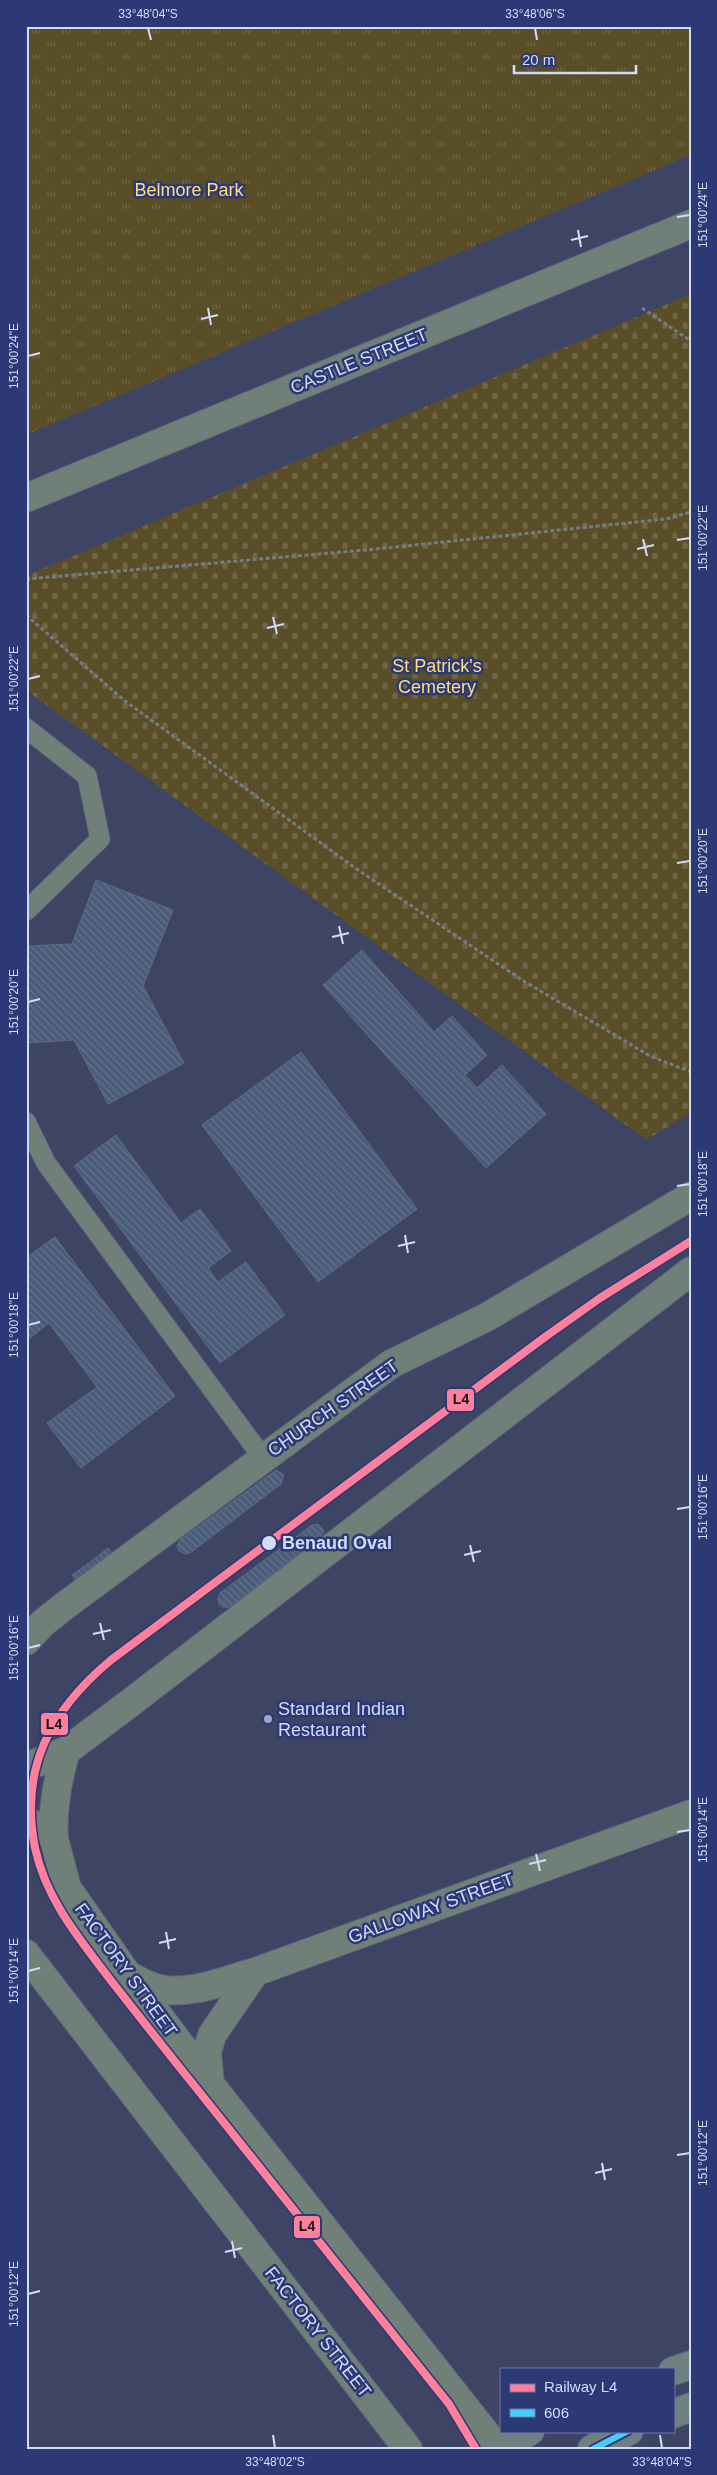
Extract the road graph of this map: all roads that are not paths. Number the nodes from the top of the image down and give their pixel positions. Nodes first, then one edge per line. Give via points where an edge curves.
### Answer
1 (691, 224) edge
2 (26, 498) edge
3 (26, 728) edge
4 (26, 911) edge
5 (26, 1122) edge
6 (691, 1196) edge
7 (691, 1271) edge
8 (262, 1458) junction
9 (26, 1641) edge
10 (66, 1751) junction
11 (26, 1767) edge
12 (691, 1814) edge
13 (26, 1821) edge
14 (54, 1839) junction
15 (26, 1954) edge
16 (255, 1972) junction
17 (127, 1974) junction
18 (210, 2084) junction
19 (691, 2365) edge
20 (674, 2371) edge
21 (691, 2407) edge
22 (674, 2414) edge
23 (528, 2432) edge
24 (627, 2432) edge
25 (408, 2449) edge
26 (498, 2449) edge
27 (502, 2449) edge
28 (592, 2449) edge

1 - 2 street, CASTLE STREET
3 - 4 lane via 88,776 100,839
5 - 8 lane via 46,1162
6 - 8 street, CHURCH STREET via 488,1318 391,1364
7 - 10 street
8 - 9 street, CHURCH STREET via 63,1607
10 - 11 street
10 - 14 street via 57,1781
12 - 16 street, GALLOWAY STREET
13 - 14 street via 43,1827
14 - 17 street, FACTORY STREET via 67,1888
15 - 25 street, FACTORY STREET
16 - 17 street, GALLOWAY STREET via 203,1986 171,1990 158,1989
16 - 18 street via 212,2035 207,2052
17 - 18 street, FACTORY STREET
18 - 26 street, FACTORY STREET
19 - 20 main road
21 - 22 main road
23 - 27 main road
24 - 28 main road

